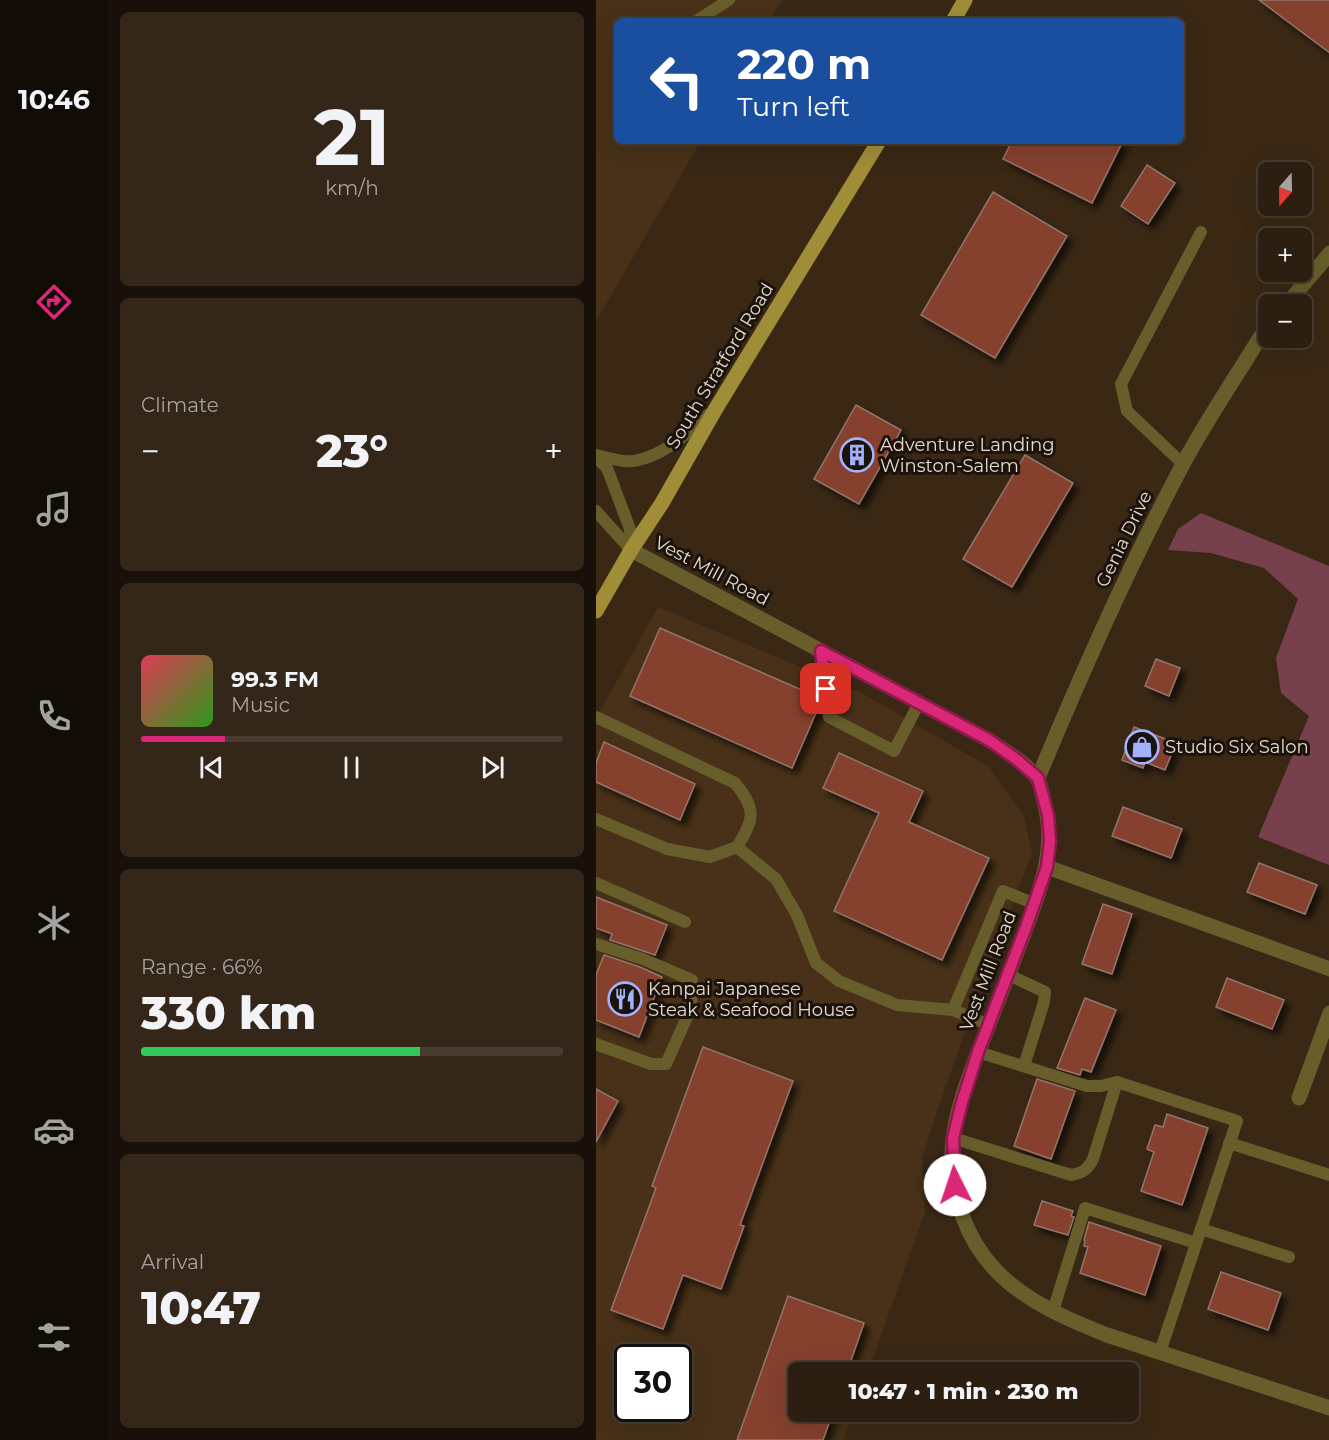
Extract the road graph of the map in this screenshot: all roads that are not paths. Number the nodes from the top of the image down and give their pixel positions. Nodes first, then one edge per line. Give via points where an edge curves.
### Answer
1 (729, 0) edge
2 (965, 0) edge
3 (701, 18) edge
4 (955, 18) edge
5 (878, 144) edge
6 (1201, 232) dead end
7 (1330, 253) edge
8 (1295, 294) edge
9 (1258, 341) edge
10 (714, 410) junction
11 (596, 456) edge
12 (1183, 464) junction
13 (596, 511) edge
14 (631, 550) junction
15 (596, 611) edge
16 (821, 651) junction
17 (919, 704) junction
18 (596, 717) edge
19 (1038, 778) junction
20 (596, 819) edge
21 (737, 847) junction
22 (1047, 867) junction
23 (596, 883) edge
24 (1035, 904) junction
25 (685, 922) dead end
26 (596, 944) edge
27 (1330, 969) edge
28 (1009, 975) junction
29 (953, 1010) junction
30 (1330, 1013) edge
31 (989, 1025) junction
32 (596, 1044) edge
33 (978, 1052) junction
34 (1024, 1066) junction
35 (1117, 1082) junction
36 (1298, 1098) dead end
37 (953, 1138) junction
38 (1229, 1143) junction
39 (1330, 1175) edge
40 (1201, 1229) junction
41 (1196, 1243) junction
42 (1289, 1257) dead end
43 (1053, 1311) junction
44 (1160, 1352) junction
45 (1330, 1408) edge

1 - 3 lane
2 - 4 main road
5 - 10 main road, South Stratford Road
6 - 12 lane via 1121,384 1127,411
7 - 8 street
9 - 12 street, Genia Drive
10 - 11 lane via 679,442 648,457 626,462
10 - 14 main road, South Stratford Road
11 - 14 lane via 607,468 630,529
12 - 19 street, Genia Drive via 1140,546
13 - 14 lane
14 - 15 main road, South Stratford Road
14 - 16 street, Vest Mill Road
16 - 17 street, Vest Mill Road
16 - 17 lane via 829,717 894,751
17 - 19 street, Vest Mill Road via 989,740
18 - 21 lane via 735,783 748,800 751,825
19 - 22 street, Vest Mill Road via 1048,815
20 - 21 lane via 667,849 710,857
21 - 29 lane via 776,879 797,915 816,963 839,981 897,1005
22 - 24 street, Vest Mill Road
22 - 27 street
23 - 25 lane
24 - 28 street, Vest Mill Road
24 - 29 lane via 1002,891
26 - 32 lane via 692,980 691,1008 666,1064 651,1064
28 - 31 street, Vest Mill Road
28 - 34 lane via 1045,992
29 - 31 lane
30 - 36 street
31 - 33 street, Vest Mill Road
33 - 34 lane
33 - 37 street, Vest Mill Road
34 - 35 lane via 1087,1086
35 - 37 lane via 1093,1159 1080,1174 1071,1175
35 - 38 lane via 1236,1121
37 - 43 street, Vest Mill Road via 957,1200 978,1247 1007,1281
38 - 39 lane
38 - 40 lane
40 - 41 lane
40 - 42 lane
41 - 43 lane via 1085,1208
41 - 44 lane
43 - 44 street, Vest Mill Road via 1107,1335
44 - 45 street, Vest Mill Road

